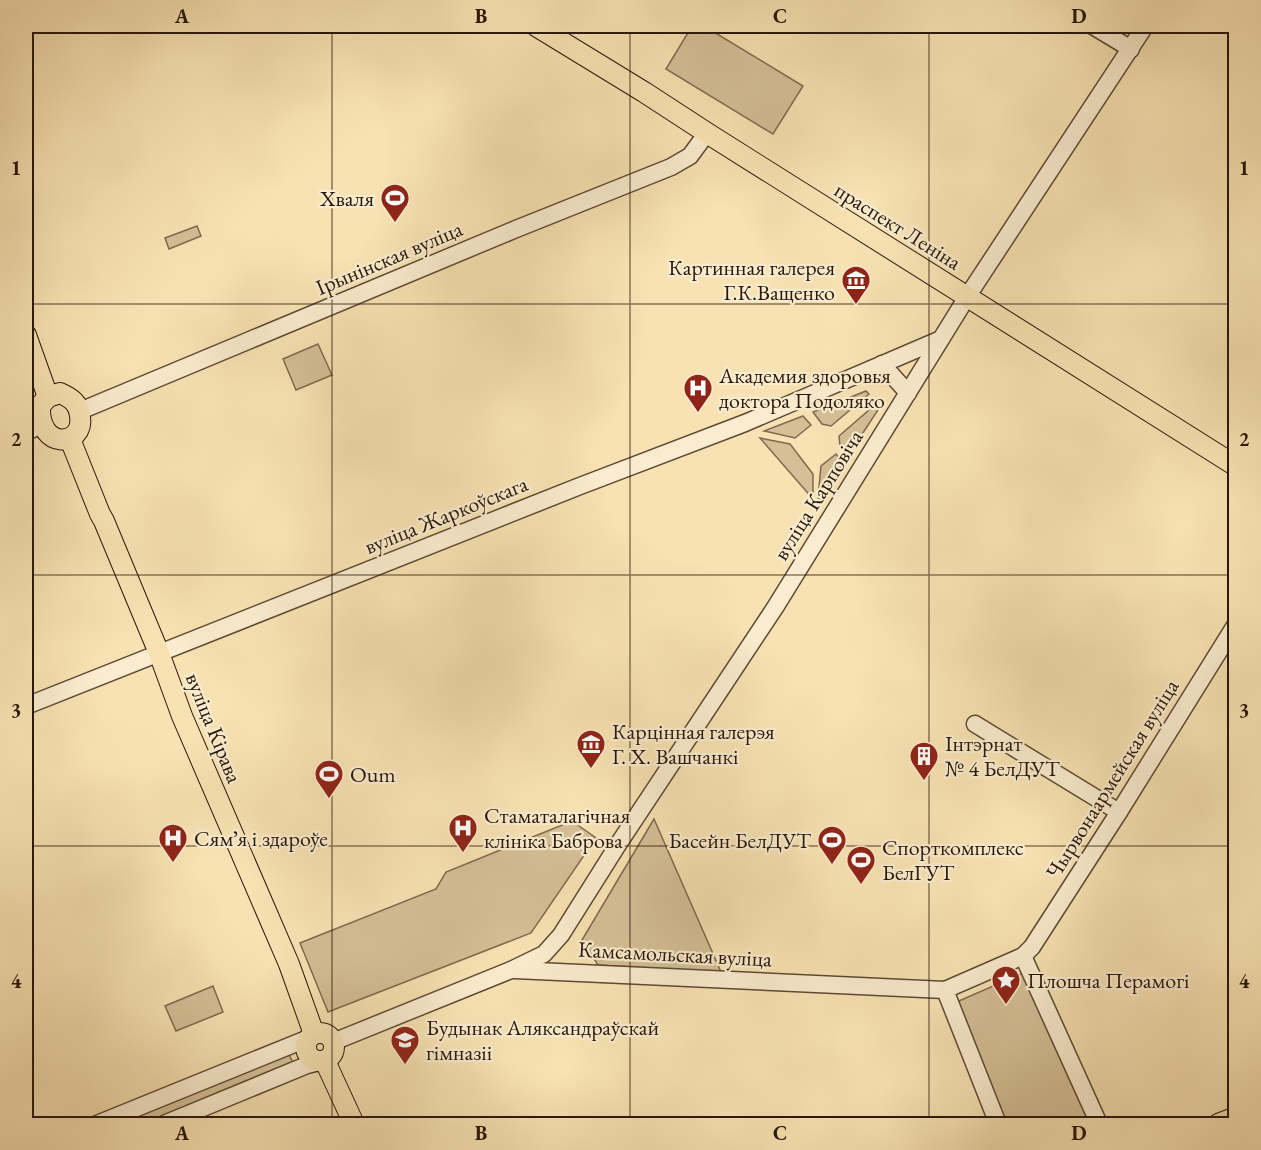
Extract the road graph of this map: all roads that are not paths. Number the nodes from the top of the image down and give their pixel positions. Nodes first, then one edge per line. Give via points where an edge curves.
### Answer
1 (536, 26) edge
2 (1093, 26) edge
3 (1144, 26) edge
4 (1131, 49) junction
5 (707, 133) junction
6 (967, 297) junction
7 (26, 335) edge
8 (941, 339) junction
9 (882, 364) junction
10 (908, 393) junction
11 (48, 397) junction
12 (80, 411) junction
13 (34, 428) edge
14 (70, 439) junction
15 (1236, 466) edge
16 (1236, 624) edge
17 (159, 653) junction
18 (26, 706) edge
19 (975, 724) dead end
20 (1119, 812) junction
21 (544, 954) junction
22 (1023, 956) junction
23 (511, 970) junction
24 (560, 970) junction
25 (945, 990) junction
26 (312, 1036) junction
27 (333, 1042) junction
28 (322, 1061) junction
29 (1236, 1117) edge
30 (97, 1125) edge
31 (164, 1125) edge
32 (354, 1125) edge
33 (998, 1125) edge
34 (1099, 1125) edge
35 (1218, 1125) edge

1 - 5 main road, праспект Леніна
2 - 4 street
3 - 4 street, вуліца Карповіча
4 - 6 street, вуліца Карповіча
5 - 6 main road, праспект Леніна
5 - 12 street, Ірынінская вуліца via 690,156 671,167
6 - 8 street, вуліца Карповіча
6 - 15 main road, праспект Леніна
7 - 11 main road
8 - 9 street, вуліца Жаркоўскага
8 - 10 street, вуліца Карповіча
9 - 10 street
9 - 17 street, вуліца Жаркоўскага via 745,423
10 - 21 street, вуліца Карповіча via 776,606 561,935
11 - 12 main road via 60,393 72,398
11 - 13 main road via 40,406
12 - 14 main road via 78,432
13 - 14 main road via 56,440
14 - 17 main road, вуліца Кірава
16 - 20 street, Чырвонаармейская вуліца
17 - 18 street, вуліца Жаркоўскага
17 - 26 main road, вуліца Кірава via 186,726 289,964
19 - 20 street
20 - 22 street, Чырвонаармейская вуліца
21 - 23 street, вуліца Карповіча
21 - 24 street via 545,962
22 - 25 street, Камсамольская вуліца
22 - 34 street
23 - 24 street, Камсамольская вуліца
23 - 27 street, Камсамольская вуліца
24 - 25 street, Камсамольская вуліца
25 - 33 street
26 - 27 main road via 327,1035
26 - 28 main road via 306,1046 308,1055
26 - 30 street
27 - 28 main road via 332,1055
28 - 31 street
28 - 32 main road
29 - 35 main road

